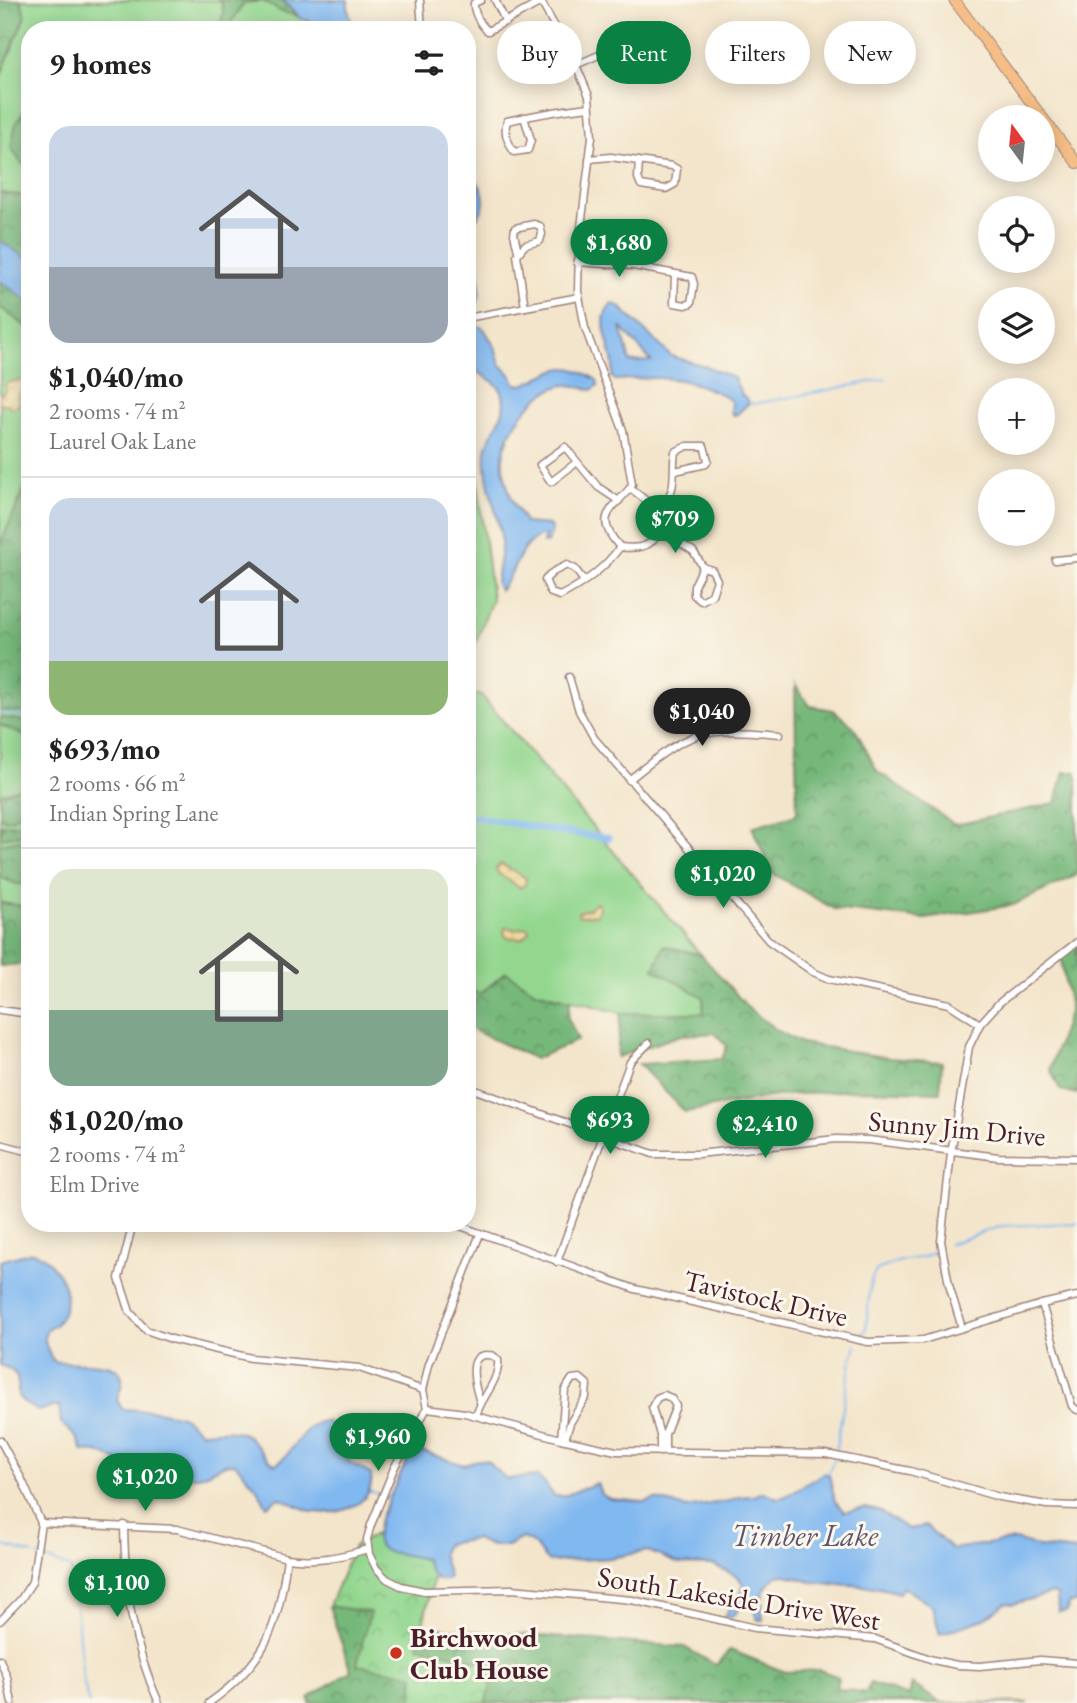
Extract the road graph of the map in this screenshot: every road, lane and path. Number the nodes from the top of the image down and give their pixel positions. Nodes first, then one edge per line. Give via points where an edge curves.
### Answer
1 (420, 0) edge
2 (481, 0) edge
3 (495, 0) edge
4 (954, 0) edge
5 (540, 1) edge
6 (421, 21) edge
7 (506, 21) edge
8 (508, 21) edge
9 (551, 21) edge
10 (497, 27) edge
11 (582, 79) edge
12 (1033, 105) edge
13 (589, 107) junction
14 (524, 117) junction
15 (1055, 134) edge
16 (589, 159) junction
17 (639, 161) junction
18 (1077, 163) edge
19 (518, 251) junction
20 (577, 262) junction
21 (675, 275) junction
22 (579, 297) junction
23 (525, 307) junction
24 (476, 316) edge
25 (577, 462) junction
26 (675, 471) junction
27 (630, 488) junction
28 (619, 501) junction
29 (657, 509) junction
30 (659, 530) junction
31 (620, 547) junction
32 (1077, 558) edge
33 (1055, 560) dead end
34 (703, 567) junction
35 (584, 581) junction
36 (569, 677) dead end
37 (780, 734) dead end
38 (629, 780) junction
39 (1077, 942) edge
40 (0, 1010) edge
41 (21, 1013) edge
42 (980, 1024) junction
43 (649, 1043) dead end
44 (476, 1090) edge
45 (603, 1138) junction
46 (0, 1144) edge
47 (21, 1150) edge
48 (951, 1153) junction
49 (1077, 1158) edge
50 (131, 1232) edge
51 (475, 1232) edge
52 (480, 1234) junction
53 (557, 1262) junction
54 (1077, 1296) edge
55 (1042, 1304) junction
56 (962, 1328) junction
57 (423, 1390) junction
58 (480, 1402) junction
59 (427, 1408) junction
60 (1077, 1410) edge
61 (476, 1416) junction
62 (0, 1440) edge
63 (563, 1440) junction
64 (663, 1452) junction
65 (1077, 1506) edge
66 (41, 1523) junction
67 (124, 1525) junction
68 (368, 1549) junction
69 (288, 1558) junction
70 (0, 1621) edge
71 (0, 1660) edge
72 (1077, 1663) edge
73 (12, 1703) edge
74 (159, 1703) edge
75 (209, 1703) edge

1 - 6 street
2 - 10 street via 474,8 486,30
3 - 7 street
4 - 12 main road
5 - 8 street
5 - 9 street
11 - 13 street
13 - 14 street
13 - 16 street
14 - 14 street via 507,121 505,126 514,152 528,150 531,140
15 - 18 main road
16 - 17 street
16 - 20 street
17 - 17 street via 677,169 675,184 666,190 641,185
19 - 19 street via 540,241 540,226 515,228
19 - 23 street
20 - 21 street
20 - 22 street
21 - 21 street via 692,277 691,303 674,303
22 - 23 street
22 - 27 street via 585,328 623,430
23 - 24 street
25 - 25 street via 551,482 540,465 565,447
25 - 28 street via 601,490
26 - 26 street via 675,452 704,446 706,464
26 - 29 street via 668,499
27 - 28 street
27 - 29 street
28 - 31 street via 606,516 610,535
29 - 30 street
30 - 31 street via 647,545
30 - 34 street via 693,551
31 - 35 street
32 - 33 street
34 - 34 street via 712,570 718,580 712,595 701,601 694,595 694,586
35 - 35 street via 567,565 545,580 551,593 560,596
36 - 38 street via 585,724
37 - 38 street via 727,730 697,735 666,750
38 - 42 street via 782,952 829,979 949,1004
39 - 42 street via 1007,996
40 - 41 street
42 - 48 street via 966,1058
43 - 45 street via 631,1062
44 - 45 street, Sunny Jim Drive
45 - 48 street, Sunny Jim Drive via 662,1155 836,1139
45 - 53 street
46 - 47 street
48 - 49 street, Sunny Jim Drive
48 - 56 street via 941,1241
50 - 57 street via 119,1278 127,1306 146,1330 251,1358 350,1366
51 - 52 street, Tavistock Drive
52 - 53 street, Tavistock Drive
52 - 57 street via 443,1325
53 - 56 street, Tavistock Drive via 635,1289 845,1339 912,1341
54 - 55 street, Tavistock Drive
55 - 56 street, Tavistock Drive
55 - 60 street
57 - 59 street
58 - 58 street via 499,1367 498,1360 489,1355 476,1361
58 - 61 street
59 - 61 street
59 - 68 street via 377,1509
61 - 63 street
62 - 66 street
63 - 63 street via 565,1390 580,1378 587,1384 587,1392
63 - 64 street via 626,1452
64 - 64 street via 676,1406 664,1395 652,1407
64 - 65 street via 826,1454 910,1471 1007,1499
66 - 67 street
66 - 70 street via 32,1582
67 - 69 street via 177,1529
67 - 74 street via 131,1624
68 - 69 street via 340,1558
68 - 72 street, South Lakeside Drive West via 387,1579 416,1590 512,1589 632,1600 755,1628 875,1639 957,1665 1040,1660
69 - 75 street via 281,1600 261,1653 238,1681
71 - 73 street

